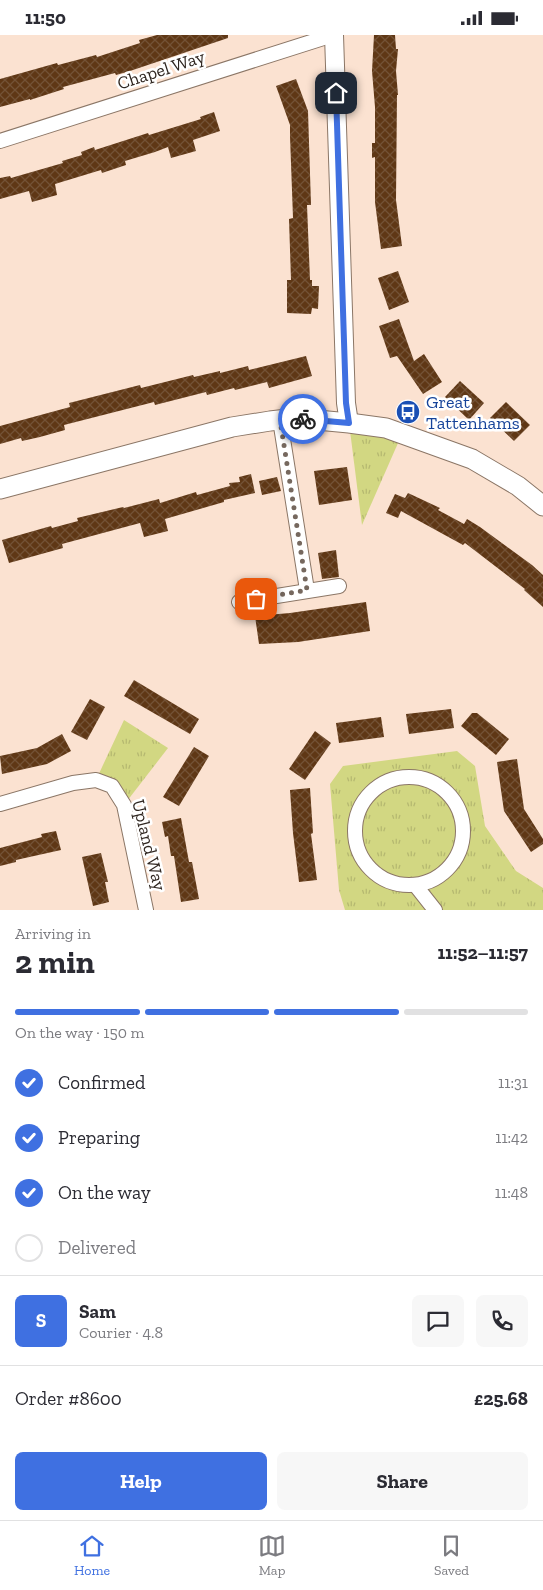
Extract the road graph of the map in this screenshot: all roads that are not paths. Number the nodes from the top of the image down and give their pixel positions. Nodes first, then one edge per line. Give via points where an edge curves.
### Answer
1 (334, 35) edge
2 (0, 141) edge
3 (280, 420) junction
4 (349, 423) junction
5 (0, 489) edge
6 (543, 506) edge
7 (339, 586) dead end
8 (307, 590) junction
9 (239, 601) dead end
10 (0, 803) edge
11 (416, 886) junction
12 (146, 910) edge
13 (435, 910) edge

1 - 2 street, Chapel Way
1 - 4 street
3 - 4 main road via 296,418
3 - 5 main road via 232,427
3 - 8 street
4 - 6 main road via 386,428 472,459 518,485
7 - 8 street
8 - 9 street
10 - 12 street, Upland Way via 73,783 96,780 112,786 124,805
11 - 11 street via 396,884 379,876 365,863 356,847 354,829 358,810 368,794 382,783 401,776 433,781 448,791 458,806 463,823 463,840 457,857 432,881
11 - 13 street

